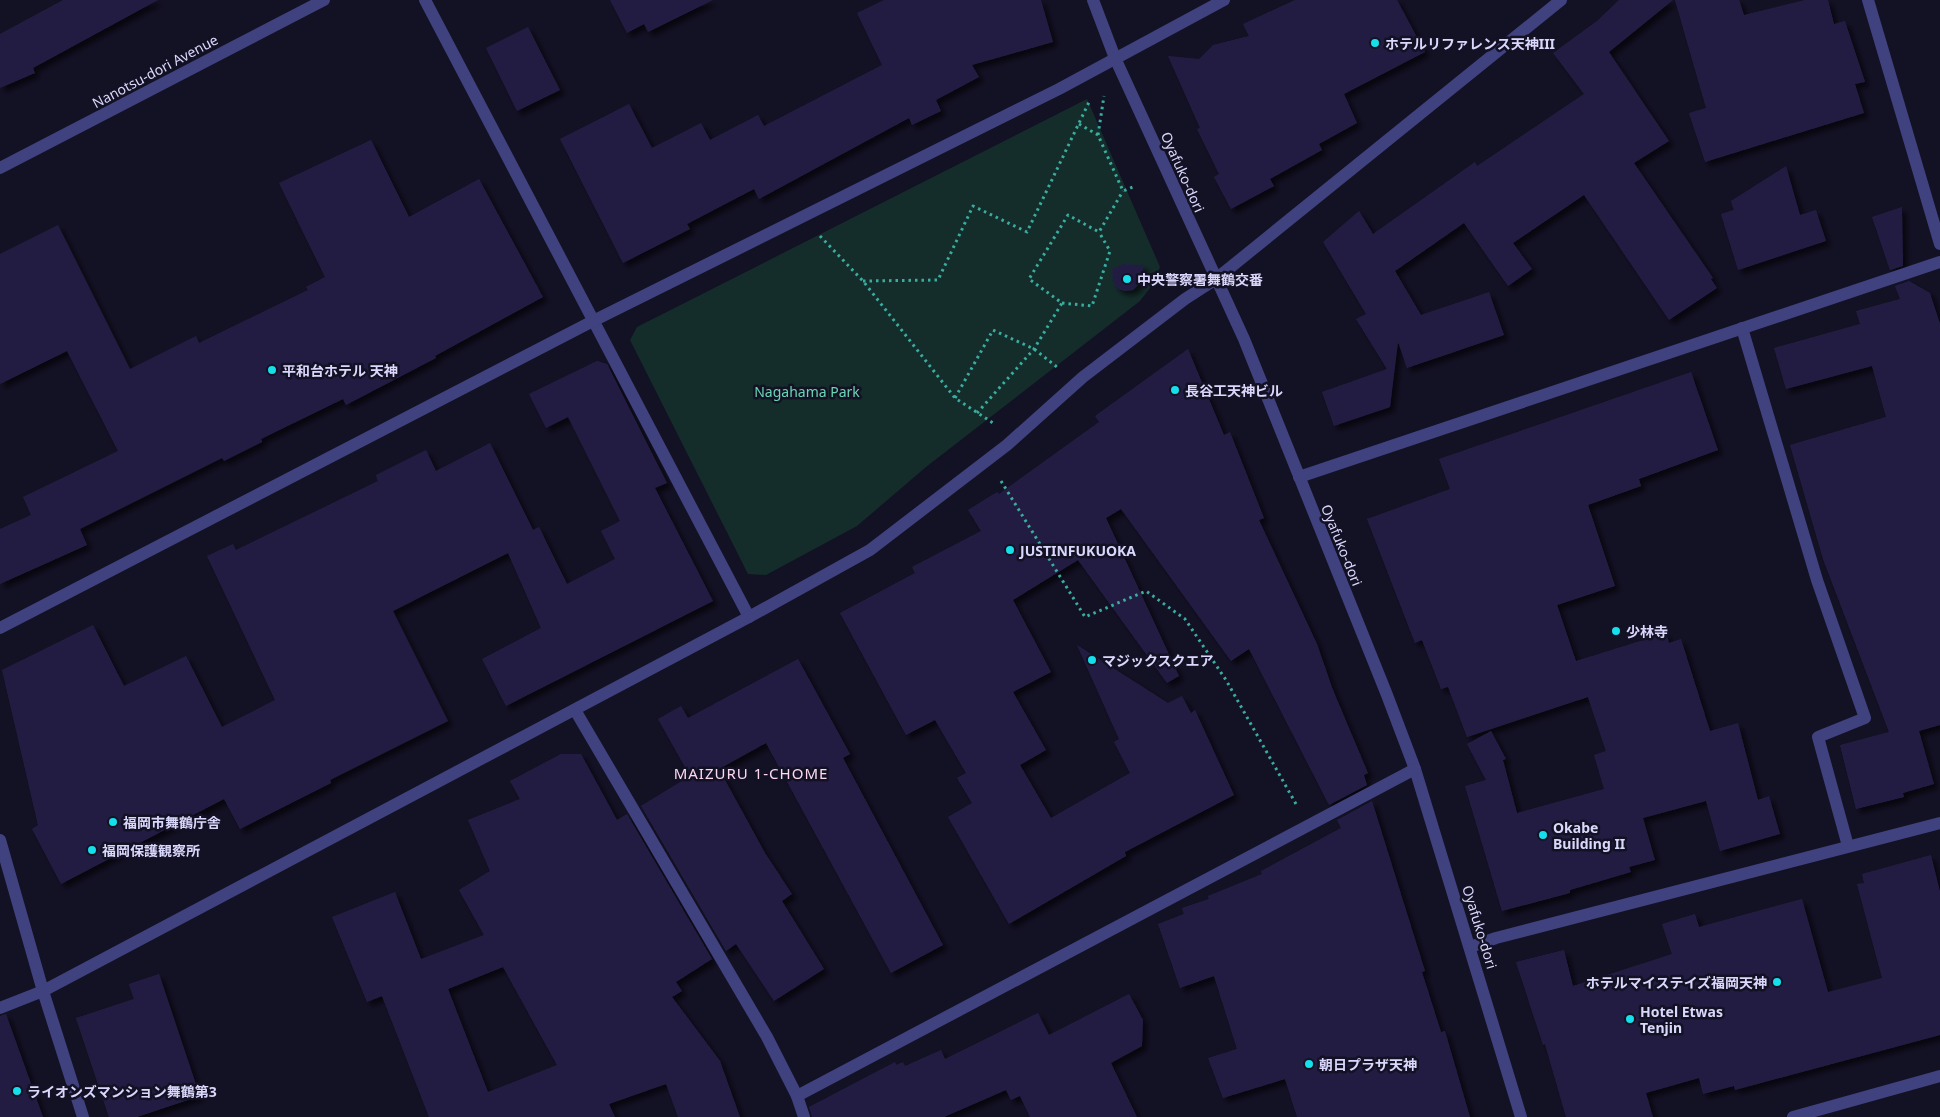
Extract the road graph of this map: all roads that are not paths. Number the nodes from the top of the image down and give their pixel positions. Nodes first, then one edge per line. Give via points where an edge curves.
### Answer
1 (324, 0) edge
2 (425, 0) edge
3 (1093, 0) edge
4 (1224, 0) edge
5 (1561, 0) edge
6 (1868, 0) edge
7 (1115, 58) junction
8 (0, 168) edge
9 (1940, 244) edge
10 (1940, 262) edge
11 (1216, 279) junction
12 (593, 321) junction
13 (1742, 328) junction
14 (1299, 477) junction
15 (749, 617) junction
16 (0, 628) edge
17 (575, 710) junction
18 (1415, 770) junction
19 (1940, 823) edge
20 (0, 840) edge
21 (1848, 846) junction
22 (1470, 947) junction
23 (43, 991) junction
24 (0, 1008) edge
25 (1940, 1076) edge
26 (797, 1096) junction
27 (83, 1117) edge
28 (804, 1117) edge
29 (1521, 1117) edge
30 (1793, 1117) edge

1 - 8 street, Nanotsu-dori Avenue
2 - 12 street
3 - 7 street, Oyafuko-dori
4 - 7 street
5 - 11 street
6 - 9 street
7 - 11 street, Oyafuko-dori
7 - 12 street
10 - 13 street
11 - 14 street, Oyafuko-dori via 1244,339
11 - 15 street via 1185,298 1083,377 1007,444 870,550
12 - 15 street
12 - 16 street
13 - 14 street
13 - 21 street via 1817,580 1865,718 1818,737
14 - 18 street, Oyafuko-dori
15 - 17 street
17 - 23 street
17 - 26 street via 767,1038
18 - 22 street, Oyafuko-dori
18 - 26 street
19 - 21 street
20 - 23 street
21 - 22 street
22 - 29 street, Oyafuko-dori
23 - 24 street
23 - 27 street
25 - 30 street
26 - 28 street

